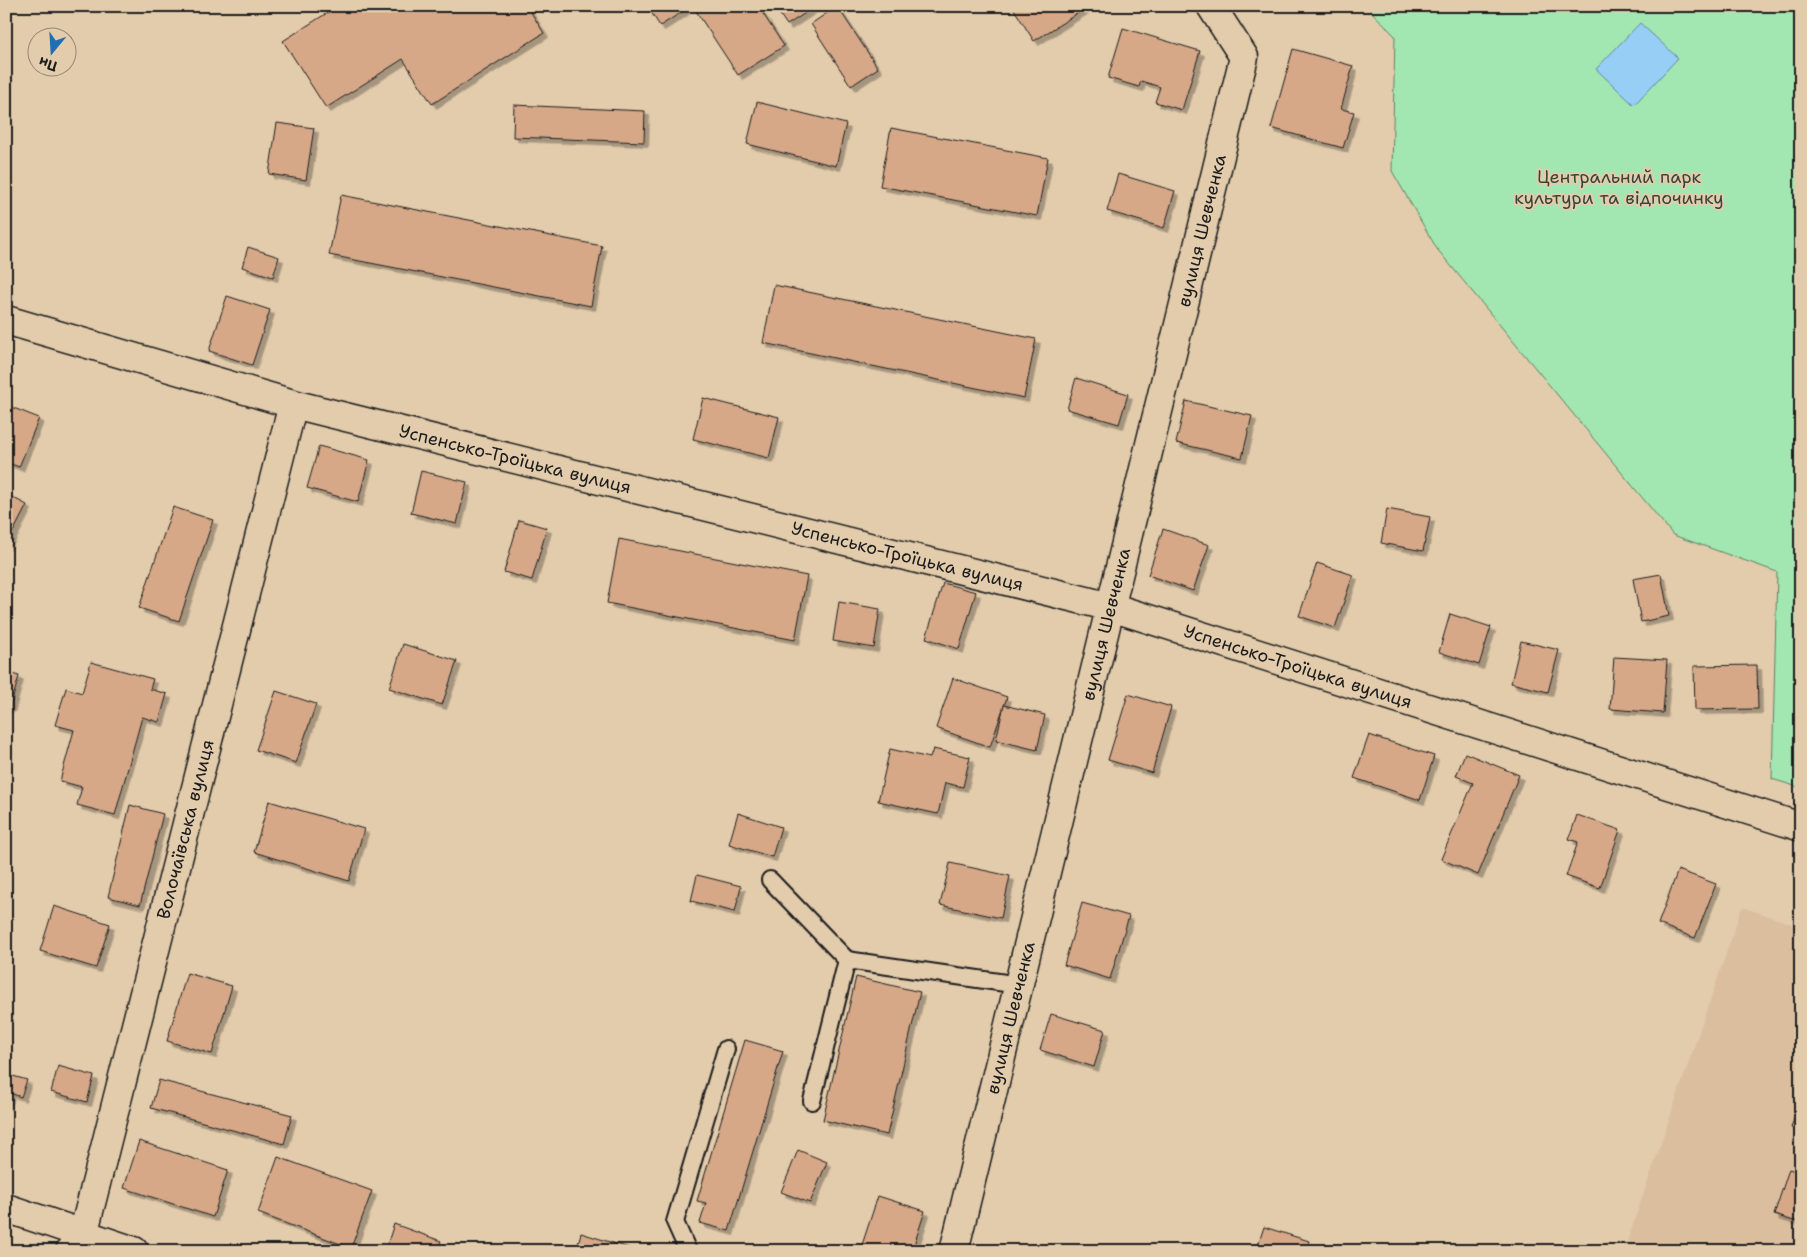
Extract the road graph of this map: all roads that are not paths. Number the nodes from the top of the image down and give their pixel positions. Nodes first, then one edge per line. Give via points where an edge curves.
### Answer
1 (1211, 6) edge
2 (6, 320) edge
3 (293, 404) junction
4 (1111, 607) junction
5 (1801, 827) edge
6 (770, 880) dead end
7 (847, 960) junction
8 (1019, 985) junction
9 (726, 1049) dead end
10 (812, 1101) dead end
11 (6, 1208) edge
12 (76, 1243) edge
13 (134, 1251) edge
14 (688, 1251) edge
15 (954, 1251) edge

1 - 4 street, вулиця Шевченка via 1244,57
2 - 3 street, Успенсько-Троїцька вулиця
3 - 4 street, Успенсько-Троїцька вулиця
3 - 12 street, Волочаївська вулиця
4 - 5 street, Успенсько-Троїцька вулиця
4 - 8 street, вулиця Шевченка
6 - 7 lane
7 - 8 lane
7 - 10 lane
8 - 15 street, вулиця Шевченка
9 - 14 lane via 675,1222
11 - 12 street
12 - 13 street

